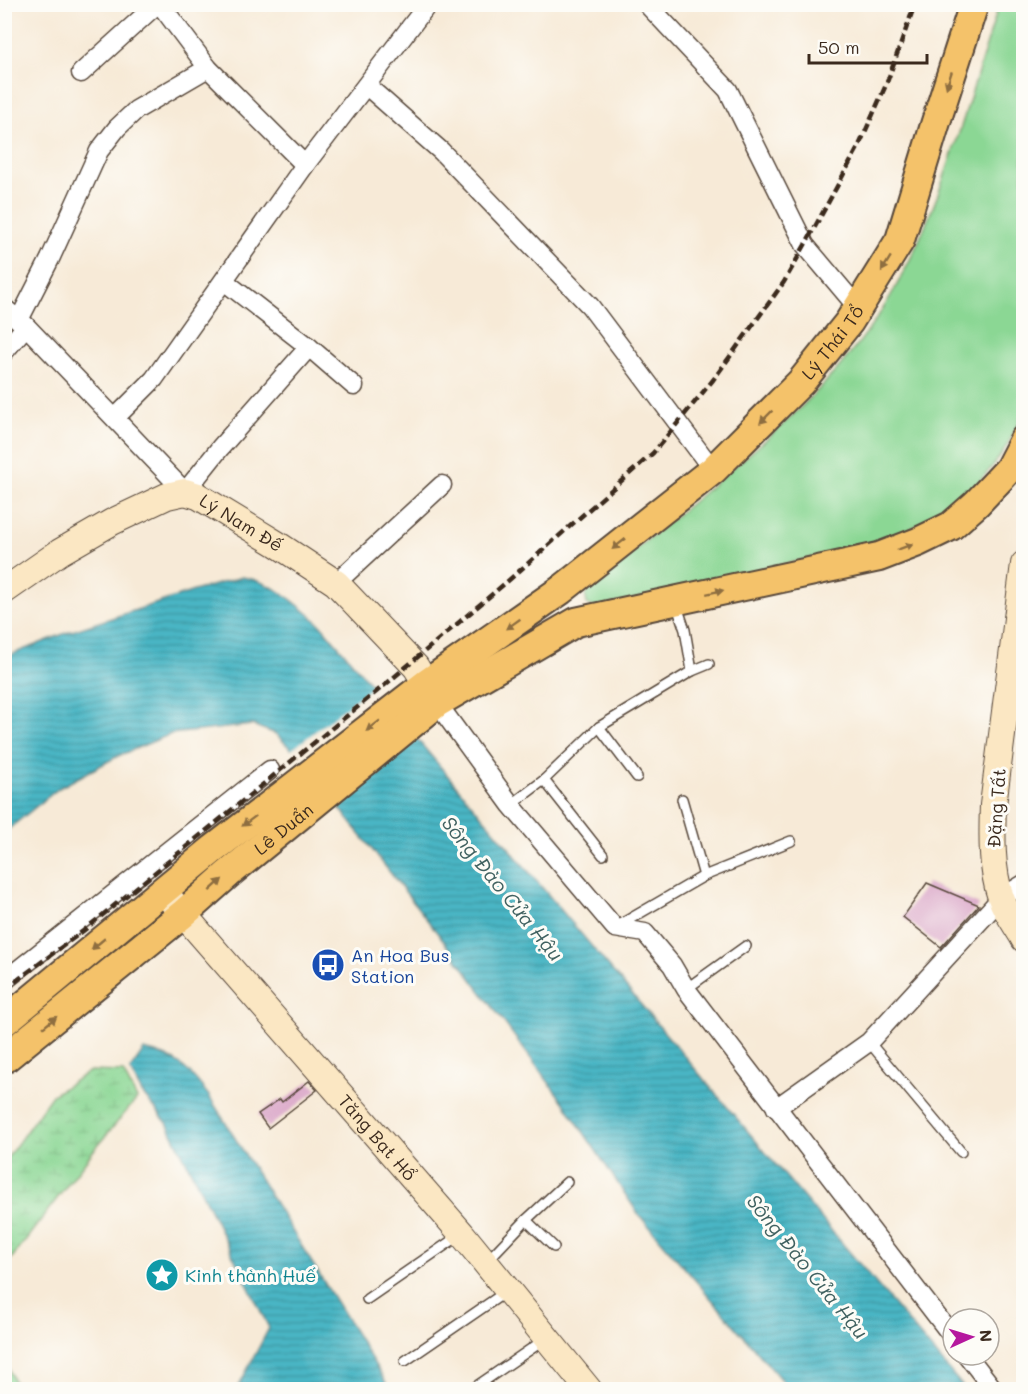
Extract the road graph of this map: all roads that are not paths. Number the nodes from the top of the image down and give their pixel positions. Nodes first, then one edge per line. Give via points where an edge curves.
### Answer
1 (158, 4) edge
2 (428, 4) edge
3 (648, 4) edge
4 (974, 4) edge
5 (207, 68) junction
6 (81, 73) dead end
7 (367, 86) junction
8 (305, 165) junction
9 (224, 281) junction
10 (4, 308) edge
11 (858, 308) junction
12 (22, 323) junction
13 (309, 346) junction
14 (4, 352) edge
15 (354, 386) dead end
16 (115, 418) junction
17 (1023, 440) edge
18 (713, 470) junction
19 (442, 485) dead end
20 (185, 492) junction
21 (1023, 564) edge
22 (336, 584) junction
23 (561, 590) junction
24 (4, 591) edge
25 (675, 601) junction
26 (576, 622) junction
27 (709, 664) dead end
28 (692, 671) junction
29 (428, 697) junction
30 (599, 727) junction
31 (270, 770) dead end
32 (636, 777) dead end
33 (544, 780) junction
34 (303, 796) junction
35 (682, 799) dead end
36 (511, 805) junction
37 (791, 840) dead end
38 (603, 855) dead end
39 (704, 876) junction
40 (1023, 884) edge
41 (162, 890) junction
42 (1001, 898) junction
43 (183, 914) junction
44 (615, 928) junction
45 (1023, 939) edge
46 (746, 946) dead end
47 (4, 981) edge
48 (686, 989) junction
49 (4, 1022) edge
50 (869, 1042) junction
51 (4, 1059) edge
52 (776, 1108) junction
53 (961, 1152) dead end
54 (567, 1182) dead end
55 (526, 1220) junction
56 (462, 1234) junction
57 (554, 1247) dead end
58 (486, 1262) junction
59 (508, 1290) junction
60 (367, 1299) dead end
61 (941, 1321) edge
62 (546, 1339) junction
63 (405, 1361) dead end
64 (977, 1367) edge
65 (471, 1389) edge
66 (589, 1389) edge
67 (994, 1389) edge

1 - 5 street
1 - 6 street
2 - 7 street
3 - 11 street via 728,90 806,245
4 -> 11 main road, Lý Thái Tổ via 900,240
5 - 8 street
5 - 12 street via 136,110 99,151
7 - 8 street
7 - 18 street via 441,151 590,306
8 - 9 street
9 - 13 street
9 - 16 street via 154,379
10 - 12 street
11 -> 18 main road, Lý Thái Tổ via 801,381
12 - 14 street
12 - 16 street
13 - 15 street
13 - 20 street
16 - 20 street
25 -> 17 main road via 879,556 918,542 951,526 976,504 1009,469
18 -> 23 main road, Lý Thái Tổ
19 - 22 street
20 - 22 street, Lý Nam Đế via 277,544
20 - 24 street, Lý Nam Đế via 167,496 112,522
21 - 42 street, Đặng Tất via 993,805 993,860
22 - 29 street, Lý Nam Đế via 412,662
23 - 26 main road
23 -> 29 main road, Lê Duẩn
25 - 26 main road
25 - 28 lane
26 - 29 main road, Lê Duẩn
27 - 28 lane
28 - 30 lane
29 - 34 main road, Lê Duẩn
29 - 36 street
30 - 32 lane
30 - 33 lane
31 - 47 street
33 - 36 lane
33 - 38 lane
34 -> 41 main road, Lê Duẩn
43 -> 34 main road, Lê Duẩn
35 - 39 lane
36 - 44 street
37 - 39 lane
39 - 44 lane
40 - 42 street
41 - 43 street, Tăng Bạt Hổ
41 -> 49 main road, Lê Duẩn
42 - 45 street, Đặng Tất
42 - 50 street
51 -> 43 main road, Lê Duẩn
43 - 56 street, Tăng Bạt Hổ
44 - 48 street via 645,933
46 - 48 lane
48 - 52 street
50 - 52 street
50 - 53 lane
52 - 61 street
54 - 55 lane
55 - 57 lane
55 - 58 lane
56 - 58 street, Tăng Bạt Hổ
56 - 60 lane
58 - 59 street, Tăng Bạt Hổ
59 - 62 street, Tăng Bạt Hổ
59 - 63 lane
62 - 65 lane
62 - 66 street, Tăng Bạt Hổ
64 - 67 street

